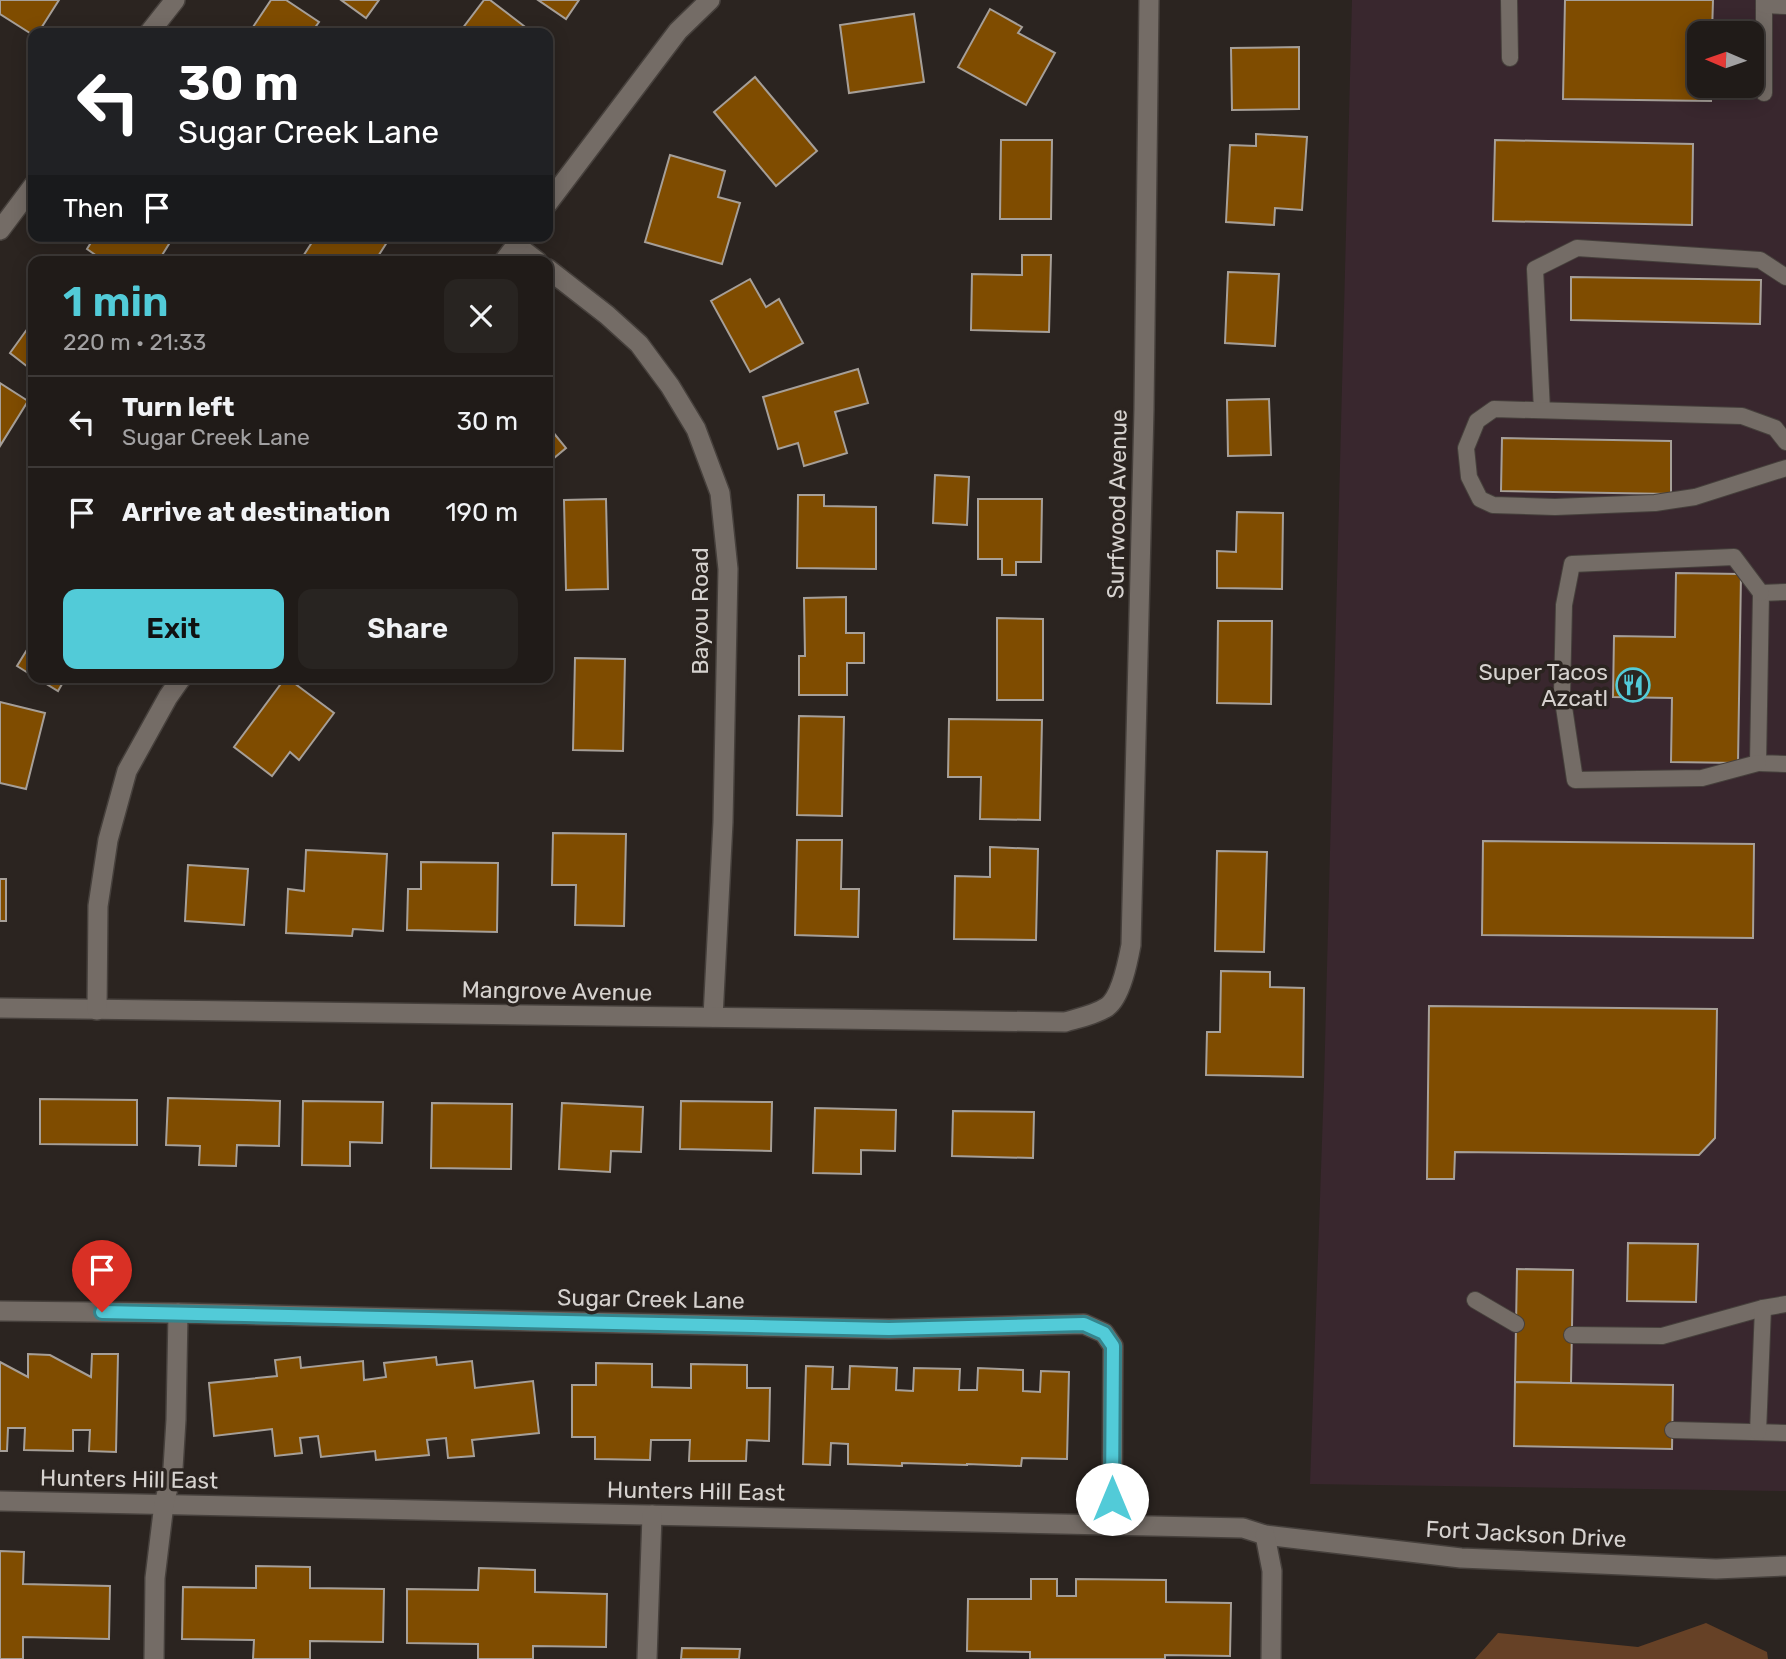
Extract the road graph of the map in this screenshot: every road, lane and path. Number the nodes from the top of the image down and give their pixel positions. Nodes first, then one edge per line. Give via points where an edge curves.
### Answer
1 (175, 0) edge
2 (710, 0) edge
3 (1149, 0) edge
4 (1509, 0) edge
5 (1764, 3) edge
6 (1786, 6) edge
7 (1764, 21) edge
8 (153, 28) edge
9 (1510, 58) dead end
10 (28, 193) edge
11 (553, 196) edge
12 (0, 230) edge
13 (520, 242) edge
14 (532, 256) edge
15 (553, 273) edge
16 (1786, 277) edge
17 (1542, 410) junction
18 (1786, 442) edge
19 (1786, 468) edge
20 (1761, 593) junction
21 (1786, 593) edge
22 (178, 683) edge
23 (1758, 763) junction
24 (1786, 764) edge
25 (1110, 1005) joint
26 (0, 1009) edge
27 (97, 1010) junction
28 (713, 1017) junction
29 (1475, 1300) dead end
30 (1786, 1304) edge
31 (1763, 1308) junction
32 (0, 1311) edge
33 (178, 1313) junction
34 (1516, 1324) dead end
35 (1572, 1335) dead end
36 (1673, 1430) dead end
37 (1758, 1432) junction
38 (1786, 1433) edge
39 (0, 1501) edge
40 (164, 1504) junction
41 (652, 1515) junction
42 (1112, 1525) junction
43 (1265, 1535) junction
44 (1786, 1566) edge
45 (154, 1659) edge
46 (647, 1659) edge
47 (1271, 1659) edge

1 - 8 street
2 - 11 street via 678,31
3 - 25 street, Surfwood Avenue via 1131,945 1126,975
4 - 9 lane
5 - 6 lane
5 - 7 lane
10 - 12 street
13 - 14 street
15 - 28 street, Bayou Road via 639,344 696,429 720,493 727,582 723,822
16 - 17 lane via 1760,260 1577,248 1535,269
17 - 18 lane via 1742,416 1775,428
17 - 19 lane via 1494,409 1477,421 1466,447 1469,477 1480,499 1493,505 1555,507 1655,503 1695,497
20 - 21 lane
20 - 23 lane
20 - 23 lane via 1734,557 1572,564 1564,605 1562,681 1575,780 1702,778
22 - 27 street via 127,771 108,840 98,905
23 - 24 lane
25 - 28 street, Mangrove Avenue via 1065,1021
26 - 27 street, Mangrove Avenue
27 - 28 street, Mangrove Avenue
29 - 34 lane
30 - 31 lane
31 - 35 lane via 1662,1336
31 - 37 lane
32 - 33 street, Sugar Creek Lane
33 - 40 street via 173,1468
33 - 42 street, Sugar Creek Lane via 889,1329 1084,1324 1104,1333 1113,1346
36 - 37 lane
37 - 38 lane
39 - 40 street, Hunters Hill East
40 - 41 street, Hunters Hill East
40 - 45 street via 155,1578
41 - 42 street, Hunters Hill East
41 - 46 street
42 - 43 street, Hunters Hill East via 1243,1528
43 - 44 street, Fort Jackson Drive via 1461,1558 1716,1569
43 - 47 street via 1272,1571

